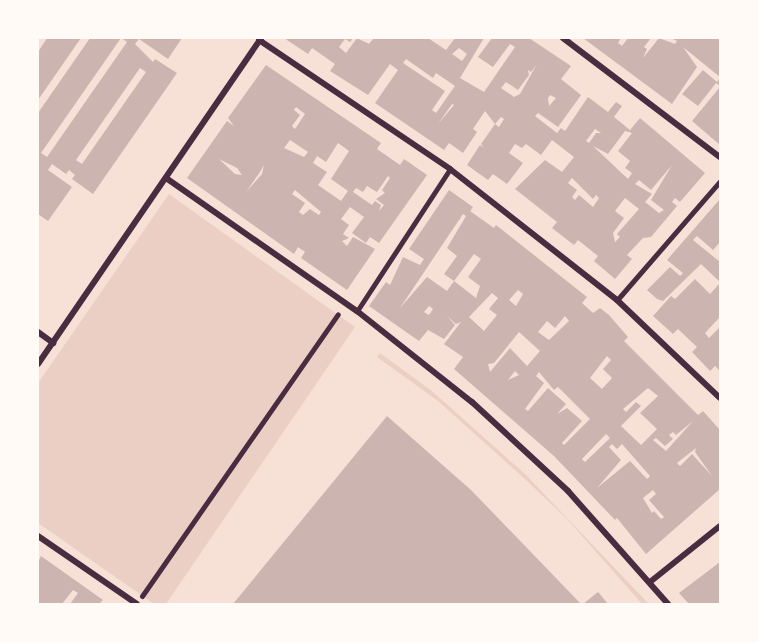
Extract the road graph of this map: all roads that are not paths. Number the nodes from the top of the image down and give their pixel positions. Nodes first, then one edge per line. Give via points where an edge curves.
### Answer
1 (563, 38) edge
2 (260, 39) edge
3 (720, 157) edge
4 (450, 169) junction
5 (166, 178) junction
6 (720, 181) edge
7 (617, 300) junction
8 (357, 311) junction
9 (338, 314) dead end
10 (38, 332) edge
11 (53, 343) junction
12 (38, 364) edge
13 (720, 398) edge
14 (720, 526) edge
15 (38, 536) edge
16 (650, 582) junction
17 (142, 596) dead end
18 (137, 604) edge
19 (668, 604) edge

1 - 3 street
2 - 4 street
2 - 5 street
4 - 7 street
4 - 8 street
5 - 8 street
5 - 11 street
6 - 7 street
7 - 13 street
8 - 16 street via 472,402 568,491
9 - 17 street
10 - 11 street
11 - 12 street
14 - 16 street
15 - 18 street
16 - 19 street

